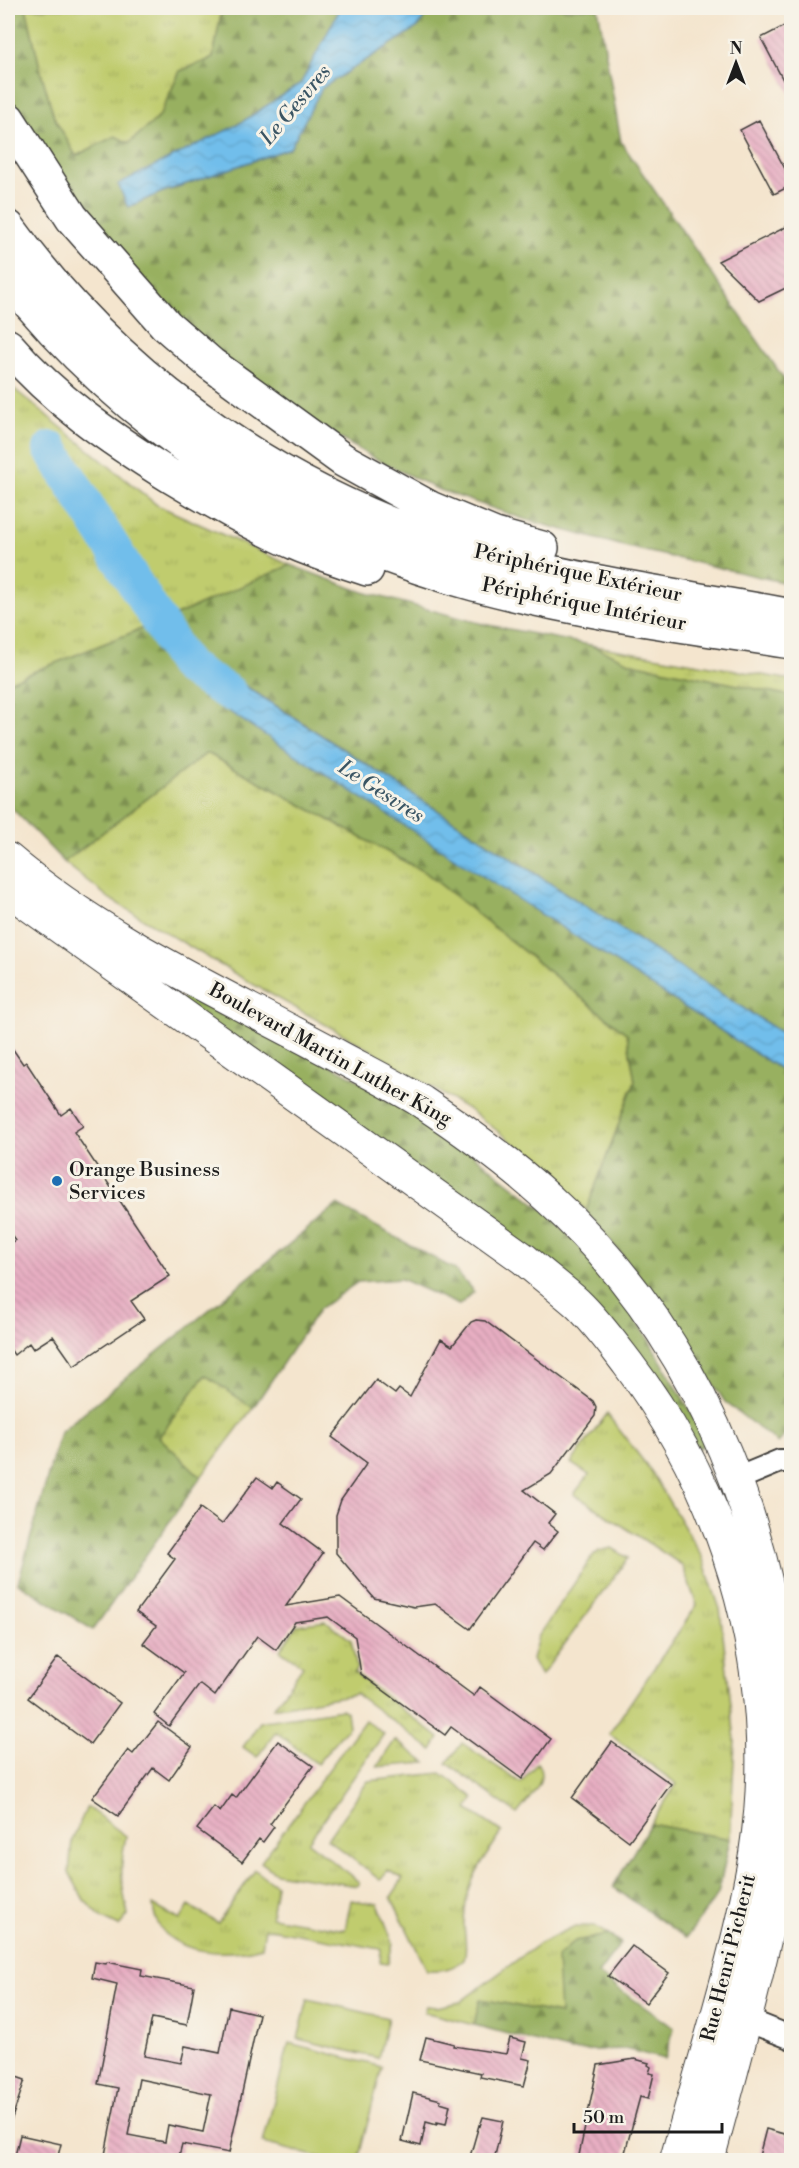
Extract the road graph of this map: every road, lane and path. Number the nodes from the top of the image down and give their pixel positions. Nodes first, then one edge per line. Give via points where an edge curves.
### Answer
1 (8, 119) edge
2 (8, 227) edge
3 (8, 277) edge
4 (13, 355) edge
5 (602, 582) junction
6 (517, 595) junction
7 (792, 616) edge
8 (792, 642) edge
9 (8, 859) edge
10 (8, 890) edge
11 (792, 1461) edge
12 (739, 1478) junction
13 (776, 1751) junction
14 (747, 2020) junction
15 (792, 2037) edge
16 (676, 2160) edge
17 (708, 2160) edge

1 - 5 highway via 72,218 97,249 166,325 211,364 343,460 430,508 495,535 575,558
2 - 5 highway, Périphérique Extérieur via 50,282 110,344 161,390 256,457 346,505 412,533 509,562
3 - 6 highway, Périphérique Intérieur via 69,347 127,400 190,450 239,482 376,551
4 - 6 highway via 71,409 123,447 215,503 298,544 484,607
5 - 7 highway, Périphérique Extérieur
6 - 8 highway, Périphérique Intérieur
9 - 12 main road, Boulevard Martin Luther King via 87,919 418,1100 509,1164 592,1242 645,1307 699,1393
10 - 13 main road, Boulevard Martin Luther King via 498,1239 578,1304 654,1401 717,1524 737,1582 752,1644 757,1686
11 - 12 street via 780,1461
12 - 13 main road, Boulevard Martin Luther King via 777,1612 786,1680
13 - 14 main road, Rue Henri Picherit via 787,1825
13 - 16 main road, Rue Henri Picherit via 728,1973
14 - 15 street
14 - 17 main road, Rue Henri Picherit

